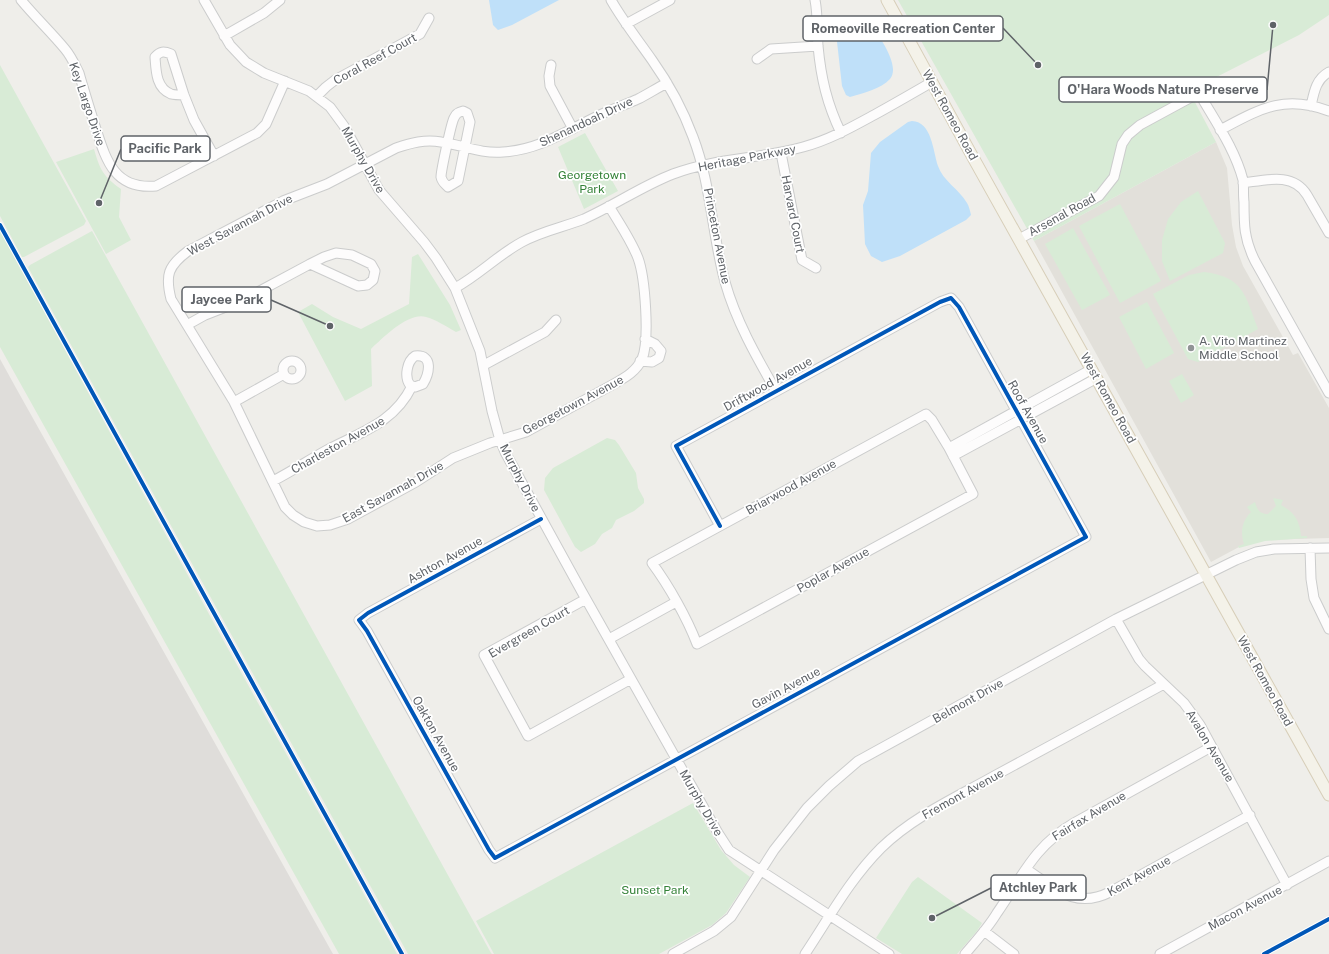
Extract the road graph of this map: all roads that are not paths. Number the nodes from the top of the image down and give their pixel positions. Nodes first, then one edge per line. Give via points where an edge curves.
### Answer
1 (22, 0) edge
2 (204, 0) edge
3 (280, 0) edge
4 (611, 0) edge
5 (670, 0) edge
6 (816, 0) edge
7 (887, 0) edge
8 (429, 18) dead end
9 (626, 24) junction
10 (224, 36) junction
11 (818, 46) junction
12 (757, 59) dead end
13 (551, 65) dead end
14 (1329, 72) edge
15 (284, 81) junction
16 (932, 82) junction
17 (667, 83) junction
18 (184, 95) junction
19 (317, 96) junction
20 (1311, 106) junction
21 (1329, 112) edge
22 (573, 129) junction
23 (1220, 130) junction
24 (841, 133) junction
25 (448, 143) junction
26 (465, 148) junction
27 (781, 152) junction
28 (214, 156) junction
29 (364, 164) junction
30 (702, 165) junction
31 (1243, 183) junction
32 (609, 206) junction
33 (1329, 233) edge
34 (1019, 239) junction
35 (310, 264) junction
36 (816, 268) dead end
37 (455, 288) junction
38 (951, 298) joint
39 (556, 320) dead end
40 (187, 325) junction
41 (645, 339) junction
42 (640, 361) junction
43 (484, 365) junction
44 (284, 374) dead end
45 (1095, 374) junction
46 (412, 386) dead end
47 (776, 391) junction
48 (1329, 393) edge
49 (234, 402) junction
50 (1019, 415) junction
51 (500, 440) junction
52 (951, 452) junction
53 (273, 481) junction
54 (541, 519) junction
55 (720, 526) junction
56 (1086, 537) joint
57 (1310, 548) junction
58 (1329, 548) edge
59 (1207, 575) junction
60 (586, 599) junction
61 (676, 602) junction
62 (1116, 619) junction
63 (359, 620) joint
64 (1329, 629) edge
65 (609, 639) junction
66 (631, 679) junction
67 (1164, 684) junction
68 (1211, 746) junction
69 (676, 759) junction
70 (1329, 795) edge
71 (1250, 815) junction
72 (495, 858) joint
73 (1329, 861) edge
74 (1026, 869) junction
75 (761, 872) junction
76 (1287, 885) junction
77 (830, 915) junction
78 (984, 931) junction
79 (673, 954) edge
80 (805, 954) edge
81 (889, 954) edge
82 (965, 954) edge
83 (1014, 954) edge
84 (1160, 954) edge

1 - 28 street, Key Largo Drive via 73,60 105,157 122,179 132,185 156,186
2 - 10 street, Murphy Drive
3 - 10 street via 264,13
4 - 9 street, Princeton Avenue
5 - 9 street
6 - 11 street
7 - 16 main road, West Romeo Road
8 - 19 street, Coral Reef Court via 420,34 335,80
9 - 17 street, Princeton Avenue
10 - 15 street, Murphy Drive via 246,62
11 - 12 street via 771,49
11 - 24 street via 827,101
13 - 22 street via 550,86
14 - 20 street via 1317,83
15 - 19 street, Murphy Drive
15 - 28 street, Key Largo Drive via 266,124 257,133
16 - 24 street, Heritage Parkway
16 - 34 main road, West Romeo Road
17 - 22 street, Shenandoah Drive
17 - 30 street, Princeton Avenue via 687,122
18 - 18 street via 171,54 165,51 158,53 155,64 161,87 170,94
18 - 28 street via 194,120
19 - 29 street, Murphy Drive via 339,118
20 - 21 street
20 - 23 street via 1291,103 1266,107
22 - 26 street, Shenandoah Drive via 542,144 520,150 484,152
23 - 31 street via 1239,168
23 - 34 street, Arsenal Road via 1199,93 1140,125 1128,135 1122,144 1114,177 1099,196
24 - 27 street, Heritage Parkway via 804,147
25 - 26 street, Shenandoah Drive
25 - 26 street via 454,118 458,112 464,111 470,122
25 - 26 street via 441,177 448,187 458,181
25 - 29 street, Shenandoah Drive via 431,141 407,144
27 - 30 street, Heritage Parkway
27 - 36 street, Harvard Court via 802,260
29 - 37 street, Murphy Drive via 378,190 424,242
29 - 40 street, West Savannah Drive via 327,184 283,201 177,259 170,270 167,284 171,299
30 - 32 street, Heritage Parkway via 655,181
30 - 47 street, Princeton Avenue via 721,267 731,301
31 - 33 street via 1275,179 1296,183 1304,190
31 - 48 street via 1247,245
32 - 37 street, Heritage Parkway via 524,241
32 - 41 street, Georgetown Avenue via 630,242 641,268 646,305
34 - 45 main road, West Romeo Road
35 - 35 street via 336,253 352,255 371,264 375,276 367,285 358,286
35 - 40 street via 242,301
37 - 43 street, Murphy Drive
38 - 47 street, Driftwood Avenue
38 - 50 street, Roof Avenue via 959,307
39 - 43 street via 545,332
40 - 49 street, West Savannah Drive
41 - 42 street, Georgetown Avenue
41 - 42 street via 655,344 660,351 659,358 652,362
42 - 51 street, Georgetown Avenue via 635,370 612,385 526,432
43 - 51 street, Murphy Drive
44 - 49 street
45 - 50 street
45 - 59 main road, West Romeo Road
46 - 53 street, Charleston Avenue via 402,403 371,429 328,449
47 - 55 street, Driftwood Avenue via 676,446
49 - 53 street, East Savannah Drive
50 - 52 street
50 - 56 street, Roof Avenue
51 - 53 street, East Savannah Drive via 453,458 416,482 355,515 330,525 317,526 293,515 285,507
51 - 54 street, Murphy Drive
52 - 55 street, Briarwood Avenue via 926,414
52 - 61 street, Poplar Avenue via 973,494 697,644
54 - 60 street, Murphy Drive
54 - 63 street, Ashton Avenue
55 - 61 street, Briarwood Avenue via 652,563
56 - 69 street, Gavin Avenue
57 - 58 street, Belmont Drive
57 - 59 street, Belmont Drive via 1256,552
57 - 64 street via 1314,598
59 - 62 street, Belmont Drive
59 - 70 main road, West Romeo Road
60 - 65 street, Murphy Drive
60 - 66 street, Evergreen Court via 484,655 528,736
61 - 65 street
62 - 67 street, Avalon Avenue via 1139,658
62 - 75 street, Belmont Drive via 858,762 807,808 774,850
63 - 72 street, Oakton Avenue
65 - 66 street, Murphy Drive
66 - 69 street, Murphy Drive
67 - 68 street, Avalon Avenue via 1192,713
67 - 77 street, Fremont Avenue via 939,806 916,821 881,848
68 - 71 street, Avalon Avenue
68 - 74 street, Fairfax Avenue via 1064,828 1047,842
69 - 72 street, Gavin Avenue
69 - 75 street, Murphy Drive via 729,850
71 - 74 street, Kent Avenue via 1096,899 1080,899 1066,895
71 - 76 street, Avalon Avenue
73 - 76 street, Macon Avenue
74 - 78 street, Fairfax Avenue
75 - 77 street, Murphy Drive
75 - 79 street, Belmont Drive via 727,921
76 - 84 street, Macon Avenue
77 - 80 street, Fremont Avenue
77 - 81 street, Murphy Drive
78 - 82 street, Fairfax Avenue
78 - 83 street

